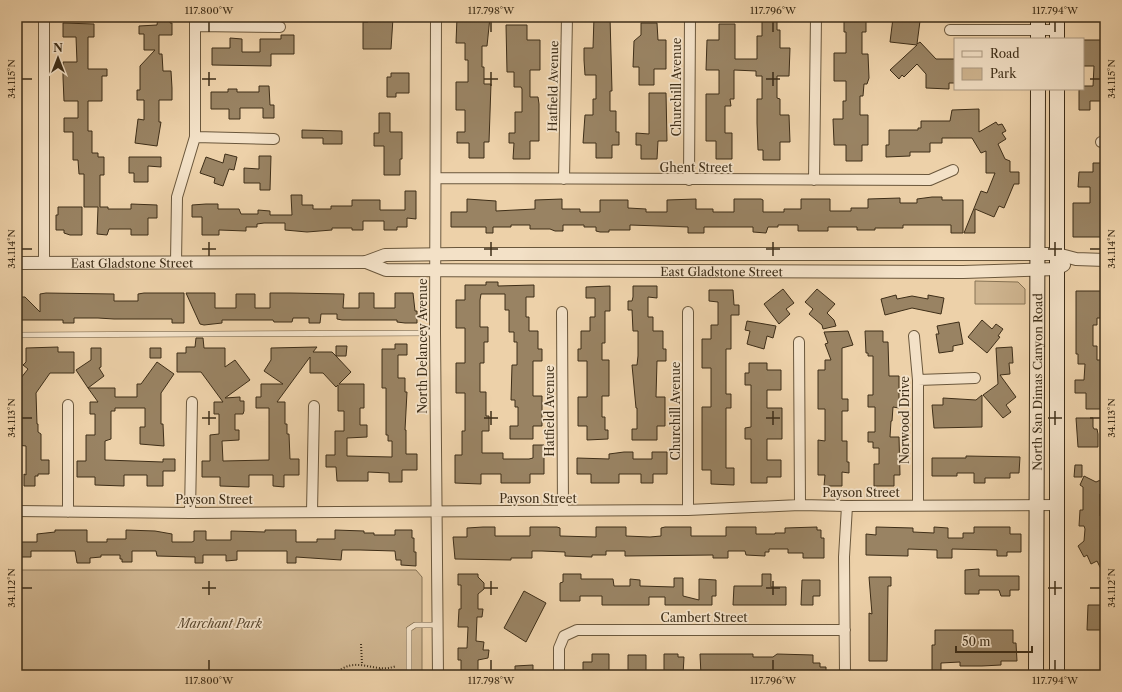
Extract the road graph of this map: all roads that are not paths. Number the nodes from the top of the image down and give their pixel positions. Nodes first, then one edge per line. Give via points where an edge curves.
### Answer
1 (44, 17) edge
2 (436, 17) edge
3 (567, 17) edge
4 (690, 17) edge
5 (816, 17) edge
6 (195, 22) edge
7 (280, 27) dead end
8 (1057, 28) edge
9 (1038, 29) edge
10 (950, 30) dead end
11 (1038, 90) edge
12 (1057, 90) edge
13 (195, 137) junction
14 (274, 139) dead end
15 (953, 170) dead end
16 (436, 178) junction
17 (564, 179) junction
18 (689, 180) junction
19 (814, 180) junction
20 (436, 254) junction
21 (1036, 254) junction
22 (1057, 254) junction
23 (1076, 259) junction
24 (1105, 260) edge
25 (366, 262) junction
26 (17, 263) edge
27 (44, 263) junction
28 (176, 263) junction
29 (1057, 269) junction
30 (435, 270) junction
31 (1036, 270) junction
32 (562, 312) dead end
33 (688, 312) dead end
34 (435, 334) junction
35 (17, 335) edge
36 (914, 336) dead end
37 (799, 342) dead end
38 (975, 378) dead end
39 (918, 380) junction
40 (192, 402) dead end
41 (68, 404) dead end
42 (314, 406) dead end
43 (800, 505) junction
44 (918, 505) junction
45 (1036, 505) junction
46 (1058, 505) junction
47 (847, 506) junction
48 (563, 510) junction
49 (688, 510) junction
50 (17, 511) edge
51 (68, 512) junction
52 (312, 512) junction
53 (436, 512) junction
54 (190, 513) junction
55 (437, 625) junction
56 (845, 630) junction
57 (409, 675) edge
58 (438, 675) edge
59 (559, 675) edge
60 (845, 675) edge
61 (1036, 675) edge
62 (1057, 675) edge

1 - 27 street
2 - 16 street, North Delancey Avenue
3 - 17 street, Hatfield Avenue
4 - 18 street, Churchill Avenue
5 - 19 street
6 - 7 street
6 - 13 street
8 - 9 street
9 - 10 street
11 - 21 main road, North San Dimas Canyon Road
12 - 22 main road, North San Dimas Canyon Road
13 - 14 street
13 - 28 street via 177,197
15 - 19 street, Ghent Street via 930,180
16 - 17 street, Ghent Street
16 - 20 street, North Delancey Avenue
17 - 18 street, Ghent Street
18 - 19 street, Ghent Street
20 - 21 street, East Gladstone Street
20 - 25 street, East Gladstone Street via 385,255
20 - 30 street, North Delancey Avenue
21 - 22 street, East Gladstone Street
21 - 31 main road, North San Dimas Canyon Road
22 - 23 street, East Gladstone Street
22 - 29 main road, North San Dimas Canyon Road
23 - 24 street, East Gladstone Street
23 - 29 street, East Gladstone Street
25 - 28 street, East Gladstone Street
25 - 30 street, East Gladstone Street via 386,270
26 - 27 street, East Gladstone Street
27 - 28 street, East Gladstone Street
29 - 31 street, East Gladstone Street
29 - 46 main road, North San Dimas Canyon Road
30 - 31 street, East Gladstone Street
30 - 34 street, North Delancey Avenue
31 - 45 main road, North San Dimas Canyon Road
32 - 48 street, Hatfield Avenue
33 - 49 street, Churchill Avenue
34 - 35 lane
34 - 53 street, North Delancey Avenue
36 - 39 street, Norwood Drive
37 - 43 street
38 - 39 street
39 - 44 street, Norwood Drive
40 - 54 street
41 - 51 street
42 - 52 street
43 - 47 street, Payson Street
43 - 49 street, Payson Street
44 - 45 street, Payson Street
44 - 47 street, Payson Street
45 - 46 street, Payson Street
45 - 61 main road, North San Dimas Canyon Road
46 - 62 main road, North San Dimas Canyon Road
47 - 56 street via 844,557
48 - 49 street, Payson Street
48 - 53 street, Payson Street
50 - 51 street, Payson Street
51 - 54 street, Payson Street
52 - 53 street, Payson Street
52 - 54 street, Payson Street
53 - 55 street, North Delancey Avenue
55 - 57 lane via 415,625 409,630
55 - 58 street, North Delancey Avenue
56 - 59 street, Cambert Street via 577,630 564,636 559,648
56 - 60 street

